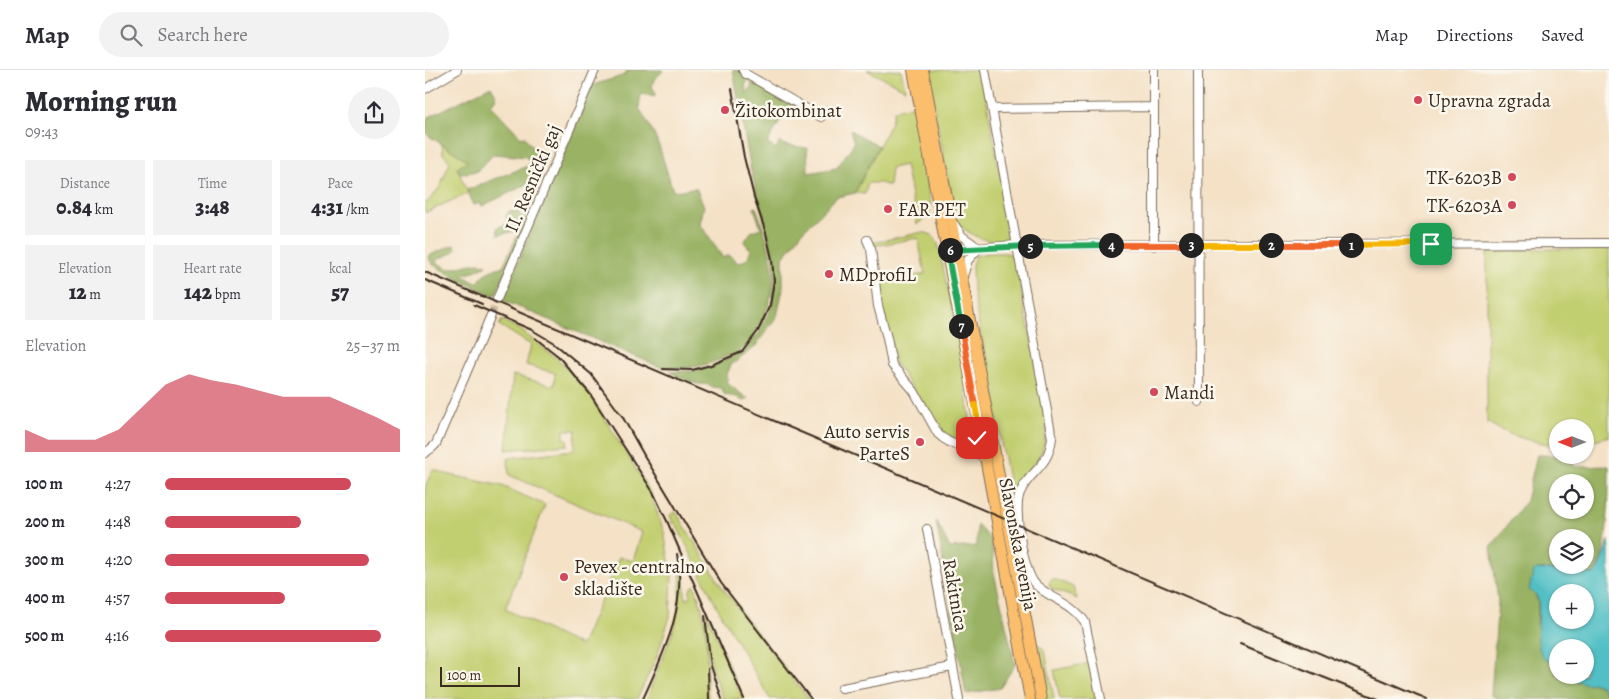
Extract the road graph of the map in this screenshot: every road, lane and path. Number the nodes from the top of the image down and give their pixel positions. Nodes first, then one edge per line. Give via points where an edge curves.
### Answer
1 (457, 70) edge
2 (595, 70) edge
3 (743, 70) edge
4 (913, 70) edge
5 (923, 70) edge
6 (985, 70) edge
7 (1154, 70) edge
8 (1198, 70) edge
9 (425, 89) edge
10 (1154, 107) junction
11 (992, 109) junction
12 (821, 117) dead end
13 (952, 220) junction
14 (867, 240) dead end
15 (1609, 242) edge
16 (1017, 245) junction
17 (1199, 245) junction
18 (1154, 246) junction
19 (979, 248) junction
20 (952, 250) junction
21 (963, 278) junction
22 (497, 299) tunnel mouth
23 (491, 315) tunnel mouth
24 (1199, 402) dead end
25 (979, 427) junction
26 (967, 447) junction
27 (425, 453) edge
28 (985, 459) junction
29 (927, 529) dead end
30 (953, 667) junction
31 (842, 688) dead end
32 (959, 699) edge
33 (1030, 699) edge
34 (1041, 699) edge
35 (1101, 699) edge

1 - 9 street
2 - 22 street, II. Resnički gaj
3 - 12 street
4 - 20 main road, Slavonska avenija
5 - 13 main road, Slavonska avenija
6 - 11 street, Slavonska avenija
7 - 10 street
8 - 17 street
10 - 11 street
10 - 18 street
11 - 16 street, Slavonska avenija
13 - 19 street, Slavonska avenija via 962,236
13 - 20 main road, Slavonska avenija
14 - 26 street via 892,365 914,391 938,434 949,443
15 - 17 street
16 - 18 street
16 - 19 street
16 - 35 street, Slavonska avenija via 1052,438 1045,463 1022,488 1019,496 1017,511 1021,538 1028,572 1035,584 1069,605 1085,622
17 - 18 street
17 - 24 street
19 - 20 street
19 - 21 street via 968,260
20 - 21 main road, Slavonska avenija
20 - 25 main road, Slavonska avenija
21 - 34 main road, Slavonska avenija
23 - 27 street via 436,444
25 - 26 street via 977,438
25 - 28 main road, Slavonska avenija
26 - 28 street
28 - 33 main road, Slavonska avenija
29 - 30 street, Rakitnica
30 - 31 street
30 - 32 street, Rakitnica

